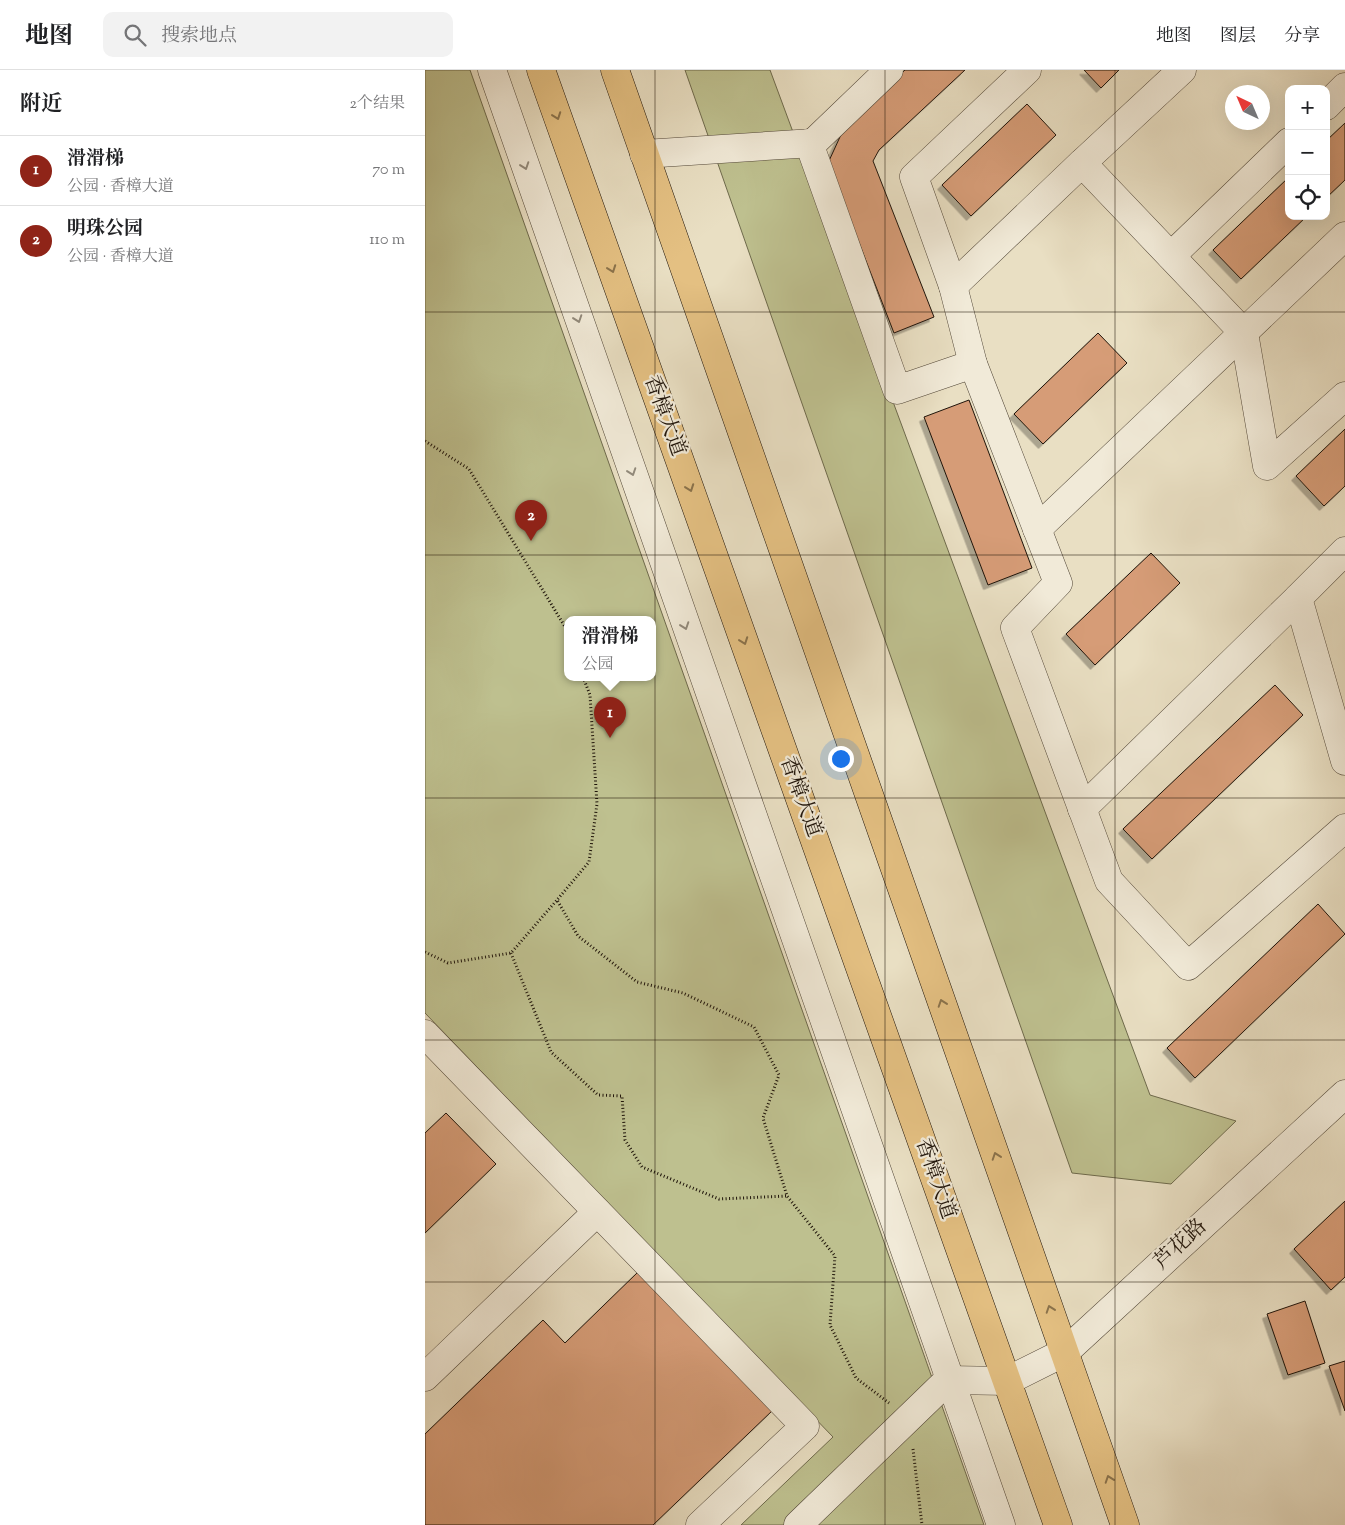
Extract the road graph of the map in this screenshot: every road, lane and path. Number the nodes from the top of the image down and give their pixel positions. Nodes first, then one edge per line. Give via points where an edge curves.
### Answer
1 (491, 70) edge
2 (541, 70) edge
3 (615, 70) edge
4 (889, 70) edge
5 (1027, 70) edge
6 (1182, 70) edge
7 (1345, 87) edge
8 (1330, 102) edge
9 (809, 143) junction
10 (1285, 146) edge
11 (644, 154) junction
12 (1082, 163) junction
13 (1345, 236) edge
14 (1171, 256) junction
15 (953, 286) junction
16 (1244, 333) junction
17 (973, 364) junction
18 (1345, 396) edge
19 (425, 441) edge
20 (1037, 529) junction
21 (1345, 551) edge
22 (1297, 598) junction
23 (564, 625) edge
24 (585, 681) edge
25 (1345, 761) edge
26 (1082, 809) junction
27 (1345, 828) edge
28 (557, 900) junction
29 (425, 952) edge
30 (511, 953) junction
31 (425, 1034) edge
32 (1345, 1094) edge
33 (787, 1196) junction
34 (597, 1212) junction
35 (1065, 1352) junction
36 (425, 1376) edge
37 (949, 1380) junction
38 (1007, 1381) junction
39 (909, 1418) junction
40 (700, 1525) edge
41 (798, 1525) edge
42 (922, 1525) edge
43 (1001, 1525) edge
44 (1057, 1525) edge
45 (1125, 1525) edge

1 -> 37 street
2 -> 38 main road, 香樟大道
3 - 11 main road
4 - 9 street via 813,143
5 - 15 street via 913,177
6 - 12 street
7 - 8 street
9 - 11 street
9 - 17 street via 897,390
10 - 14 street
35 -> 11 main road
12 - 14 street
12 - 15 street
13 - 16 street
14 - 16 street
15 - 17 street
16 - 18 street via 1267,466
16 - 20 street
17 - 20 street
19 - 23 path via 469,469
20 - 26 street via 1058,583 1015,628
21 - 22 street
22 - 25 street
22 - 26 street
24 - 28 path via 590,695 597,804 589,862
26 - 27 street via 1109,881 1187,966
28 - 30 path
28 - 33 path via 578,936 637,982 683,993 754,1026 779,1075 763,1118
29 - 30 path via 448,963
30 - 33 path via 551,1052 598,1095 622,1096 625,1140 642,1167 719,1199
31 - 34 street
32 - 35 street, 芦花路
33 - 39 path via 835,1256 830,1325 856,1378
34 - 36 street
34 - 40 street via 805,1426
35 - 38 street, 芦花路
45 -> 35 main road
37 - 38 street
37 - 39 street
37 - 43 street
38 - 44 main road, 香樟大道
39 - 41 street
39 - 42 path

